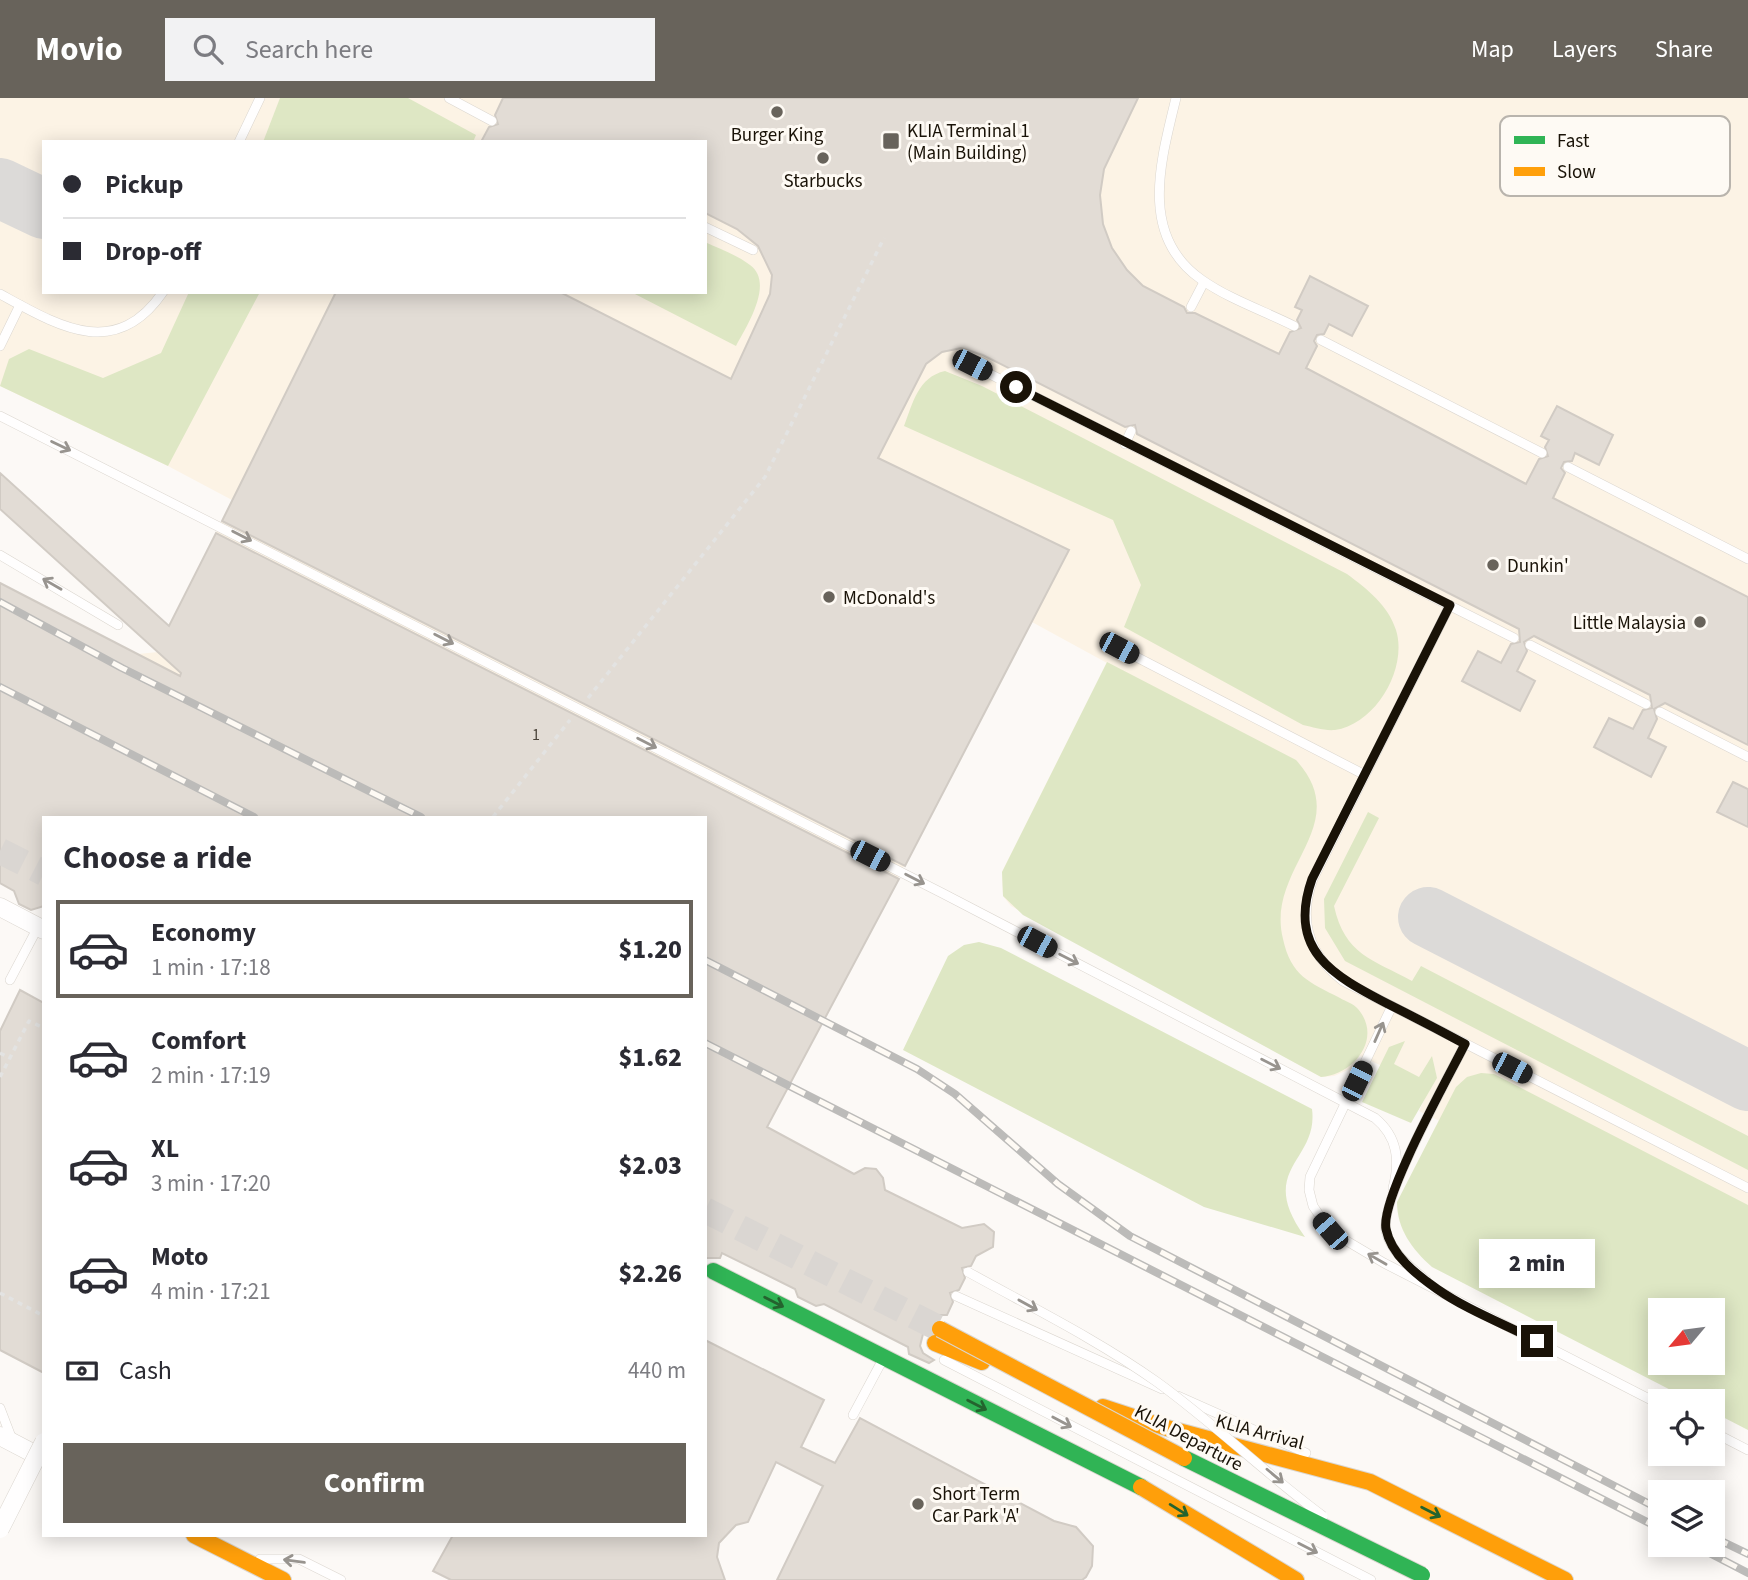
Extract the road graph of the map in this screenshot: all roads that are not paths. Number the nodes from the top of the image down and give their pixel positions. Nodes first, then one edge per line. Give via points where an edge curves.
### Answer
1 (260, 98) edge
2 (449, 98) edge
3 (1176, 98) edge
4 (492, 121) dead end
5 (240, 140) edge
6 (707, 228) edge
7 (753, 250) dead end
8 (1204, 282) junction
9 (0, 294) edge
10 (161, 294) edge
11 (20, 305) junction
12 (1191, 307) dead end
13 (1294, 326) dead end
14 (1321, 340) dead end
15 (0, 346) edge
16 (972, 365) dead end
17 (0, 416) edge
18 (1131, 431) dead end
19 (1125, 444) junction
20 (1542, 453) dead end
21 (1569, 467) dead end
22 (0, 555) edge
23 (1748, 559) edge
24 (1450, 605) junction
25 (118, 625) dead end
26 (1514, 638) dead end
27 (1530, 645) dead end
28 (1119, 648) dead end
29 (1646, 704) dead end
30 (1660, 712) dead end
31 (1748, 757) edge
32 (1365, 775) junction
33 (0, 907) edge
34 (41, 929) edge
35 (10, 980) dead end
36 (1392, 1006) junction
37 (1465, 1044) junction
38 (1346, 1103) junction
39 (1393, 1188) junction
40 (1748, 1188) edge
41 (713, 1271) dead end
42 (968, 1272) dead end
43 (1438, 1290) junction
44 (956, 1296) dead end
45 (937, 1343) junction
46 (884, 1357) junction
47 (1648, 1398) edge
48 (0, 1408) edge
49 (853, 1415) dead end
50 (1725, 1438) edge
51 (7, 1440) edge
52 (42, 1446) edge
53 (1748, 1450) edge
54 (42, 1458) edge
55 (1370, 1482) junction
56 (0, 1529) edge
57 (198, 1537) edge
58 (243, 1560) junction
59 (1427, 1577) edge
60 (283, 1580) edge
61 (341, 1580) edge
62 (1296, 1580) edge
63 (1371, 1580) edge
64 (1565, 1580) edge

1 - 5 lane
2 - 4 lane
3 - 8 lane via 1159,170 1158,209 1178,256
6 - 7 lane
8 - 12 lane
8 - 13 lane
9 - 11 lane
10 - 11 lane via 133,321 95,333 64,327
11 - 15 lane
14 - 20 lane
16 - 19 lane
17 -> 38 lane via 580,708
18 - 19 lane
19 - 24 lane
21 - 23 lane
25 -> 22 lane
24 - 26 lane
24 - 32 lane
27 - 29 lane
28 - 32 lane
30 - 31 lane
32 - 36 lane via 1312,879 1304,910 1313,949 1332,973
33 - 34 street
34 - 35 lane
36 - 37 lane
38 -> 36 lane
37 - 39 lane
37 - 40 lane
38 - 39 lane via 1375,1118 1391,1136 1398,1160
43 -> 38 lane via 1330,1231 1313,1206 1310,1177
39 - 43 lane via 1385,1218 1392,1244 1409,1267
41 -> 46 main road
42 -> 59 lane, bridge via 1154,1380 1320,1515
43 - 47 lane
44 - 55 lane
45 - 55 main road, KLIA Arrival via 1167,1429
45 - 59 main road, KLIA Departure, bridge
45 -> 63 lane
46 - 49 lane
46 -> 62 main road via 1150,1492
48 - 51 lane
50 - 53 lane
51 - 54 street
52 - 56 street, bridge
55 -> 64 main road, KLIA Arrival
57 - 58 main road
58 - 60 main road
61 -> 58 lane via 299,1559

